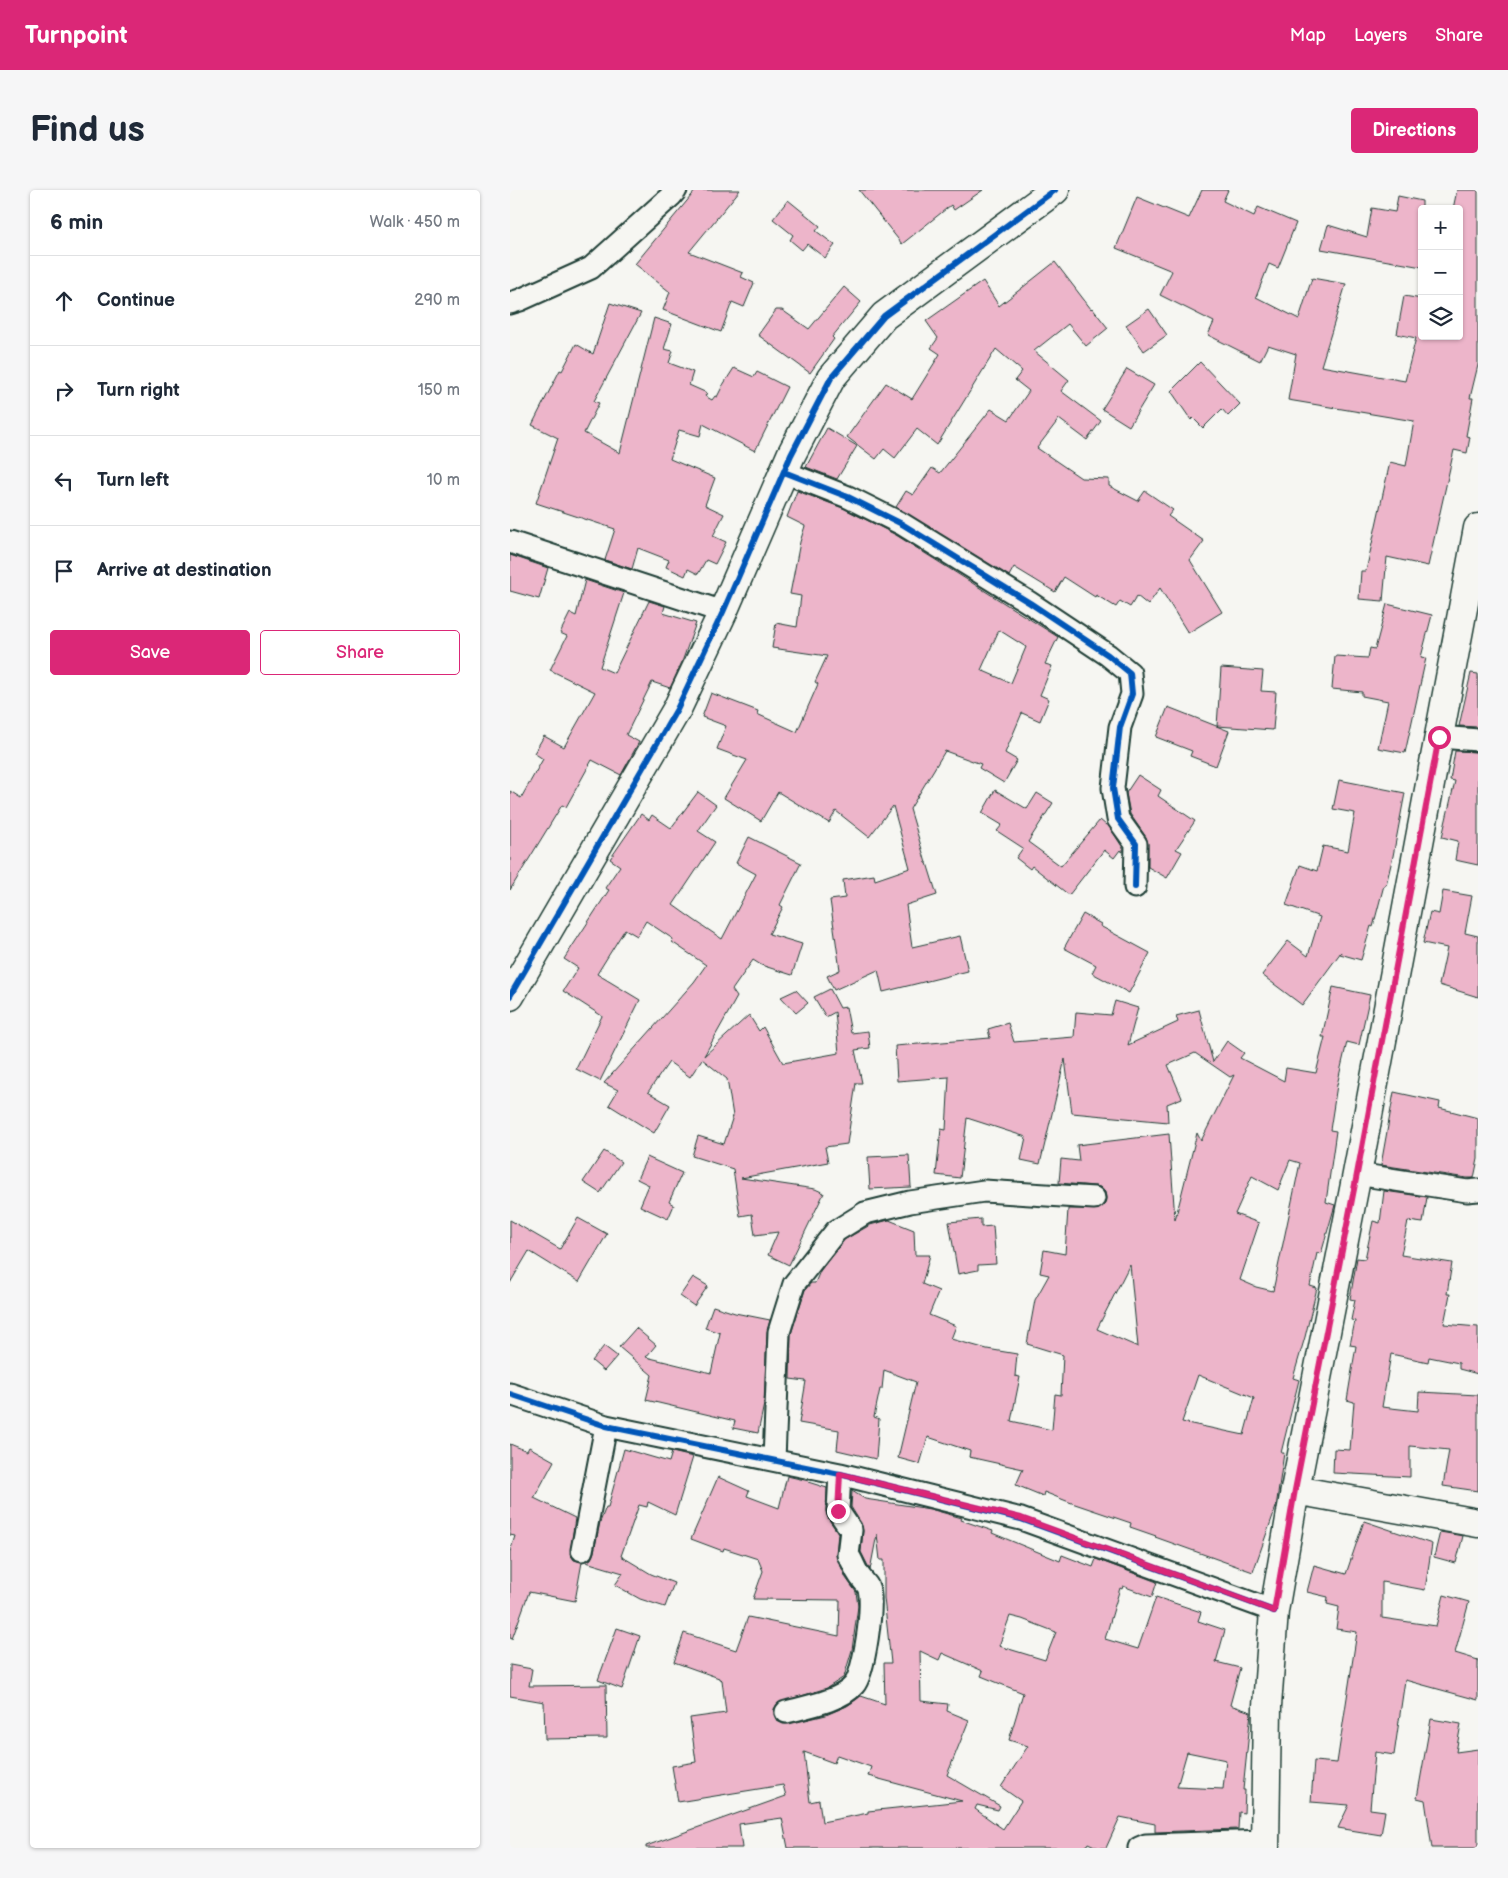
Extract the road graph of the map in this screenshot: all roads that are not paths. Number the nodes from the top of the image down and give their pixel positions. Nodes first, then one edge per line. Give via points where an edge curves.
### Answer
1 (676, 190) edge
2 (1055, 190) edge
3 (510, 303) edge
4 (784, 472) junction
5 (1478, 528) edge
6 (510, 542) edge
7 (723, 612) junction
8 (1439, 737) junction
9 (1478, 740) edge
10 (1135, 887) dead end
11 (510, 996) edge
12 (1357, 1174) junction
13 (1478, 1190) edge
14 (1094, 1198) dead end
15 (510, 1394) edge
16 (606, 1426) junction
17 (774, 1460) junction
18 (840, 1474) junction
19 (1295, 1490) junction
20 (1478, 1523) edge
21 (582, 1550) dead end
22 (1274, 1611) junction
23 (786, 1712) dead end
24 (1265, 1845) edge
25 (1139, 1848) edge

1 - 3 street via 591,268
2 - 4 main road via 884,316 831,378
4 - 7 main road
4 - 10 street via 848,496 902,524 1062,624 1130,673 1132,694 1120,727 1113,788 1118,819 1136,844
5 - 8 main road
6 - 7 street
7 - 11 main road via 677,709
8 - 9 street
8 - 12 main road
12 - 13 street
12 - 19 main road
14 - 17 street via 984,1191 910,1202 864,1213 836,1231 794,1284 779,1332
15 - 16 street
16 - 17 street
16 - 21 street
17 - 18 street
18 - 22 street via 1021,1518
18 - 23 street via 838,1511 851,1530 848,1555 869,1588 871,1613 862,1665 855,1685 840,1695
19 - 20 main road
19 - 22 main road
22 - 24 main road via 1267,1706
24 - 25 street

